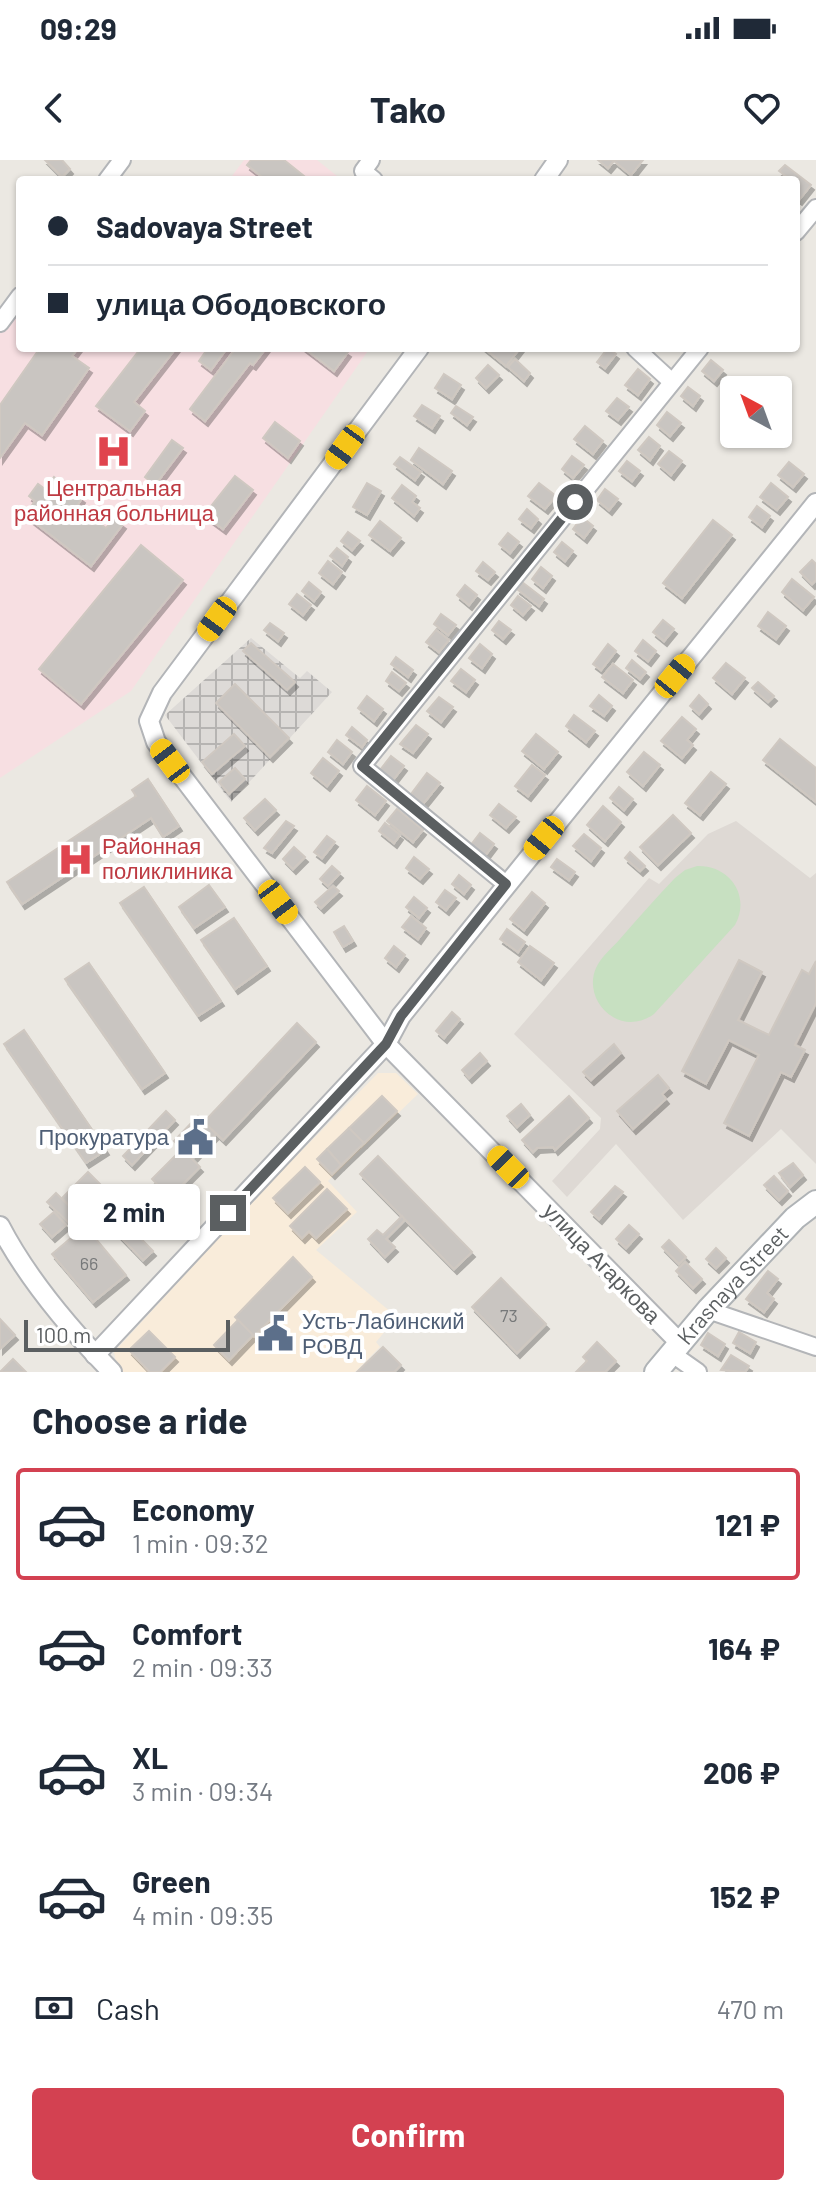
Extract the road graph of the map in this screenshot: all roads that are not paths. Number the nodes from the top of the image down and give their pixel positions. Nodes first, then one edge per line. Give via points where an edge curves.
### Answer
1 (371, 160) edge
2 (369, 176) edge
3 (816, 208) edge
4 (800, 227) edge
5 (16, 301) edge
6 (0, 323) edge
7 (416, 352) edge
8 (639, 352) edge
9 (697, 352) edge
10 (672, 382) junction
11 (816, 503) edge
12 (506, 884) junction
13 (386, 1044) junction
14 (816, 1202) edge
15 (0, 1226) edge
16 (708, 1310) junction
17 (675, 1347) junction
18 (816, 1347) edge
19 (95, 1355) junction
20 (112, 1372) edge
21 (656, 1372) edge
22 (698, 1372) edge

1 - 2 street via 363,171
3 - 4 street
5 - 6 street
7 - 13 street, улица Агаркова via 162,693 149,721 156,742
8 - 10 street
9 - 10 street
10 - 12 street via 362,766
11 - 12 street
12 - 13 street via 401,1016
13 - 17 street, улица Агаркова
13 - 19 street
14 - 16 main road, Krasnaya Street
15 - 19 street via 14,1252
16 - 17 main road, Krasnaya Street
16 - 18 street
17 - 21 main road, Krasnaya Street
17 - 22 street, улица Агаркова
19 - 20 street

